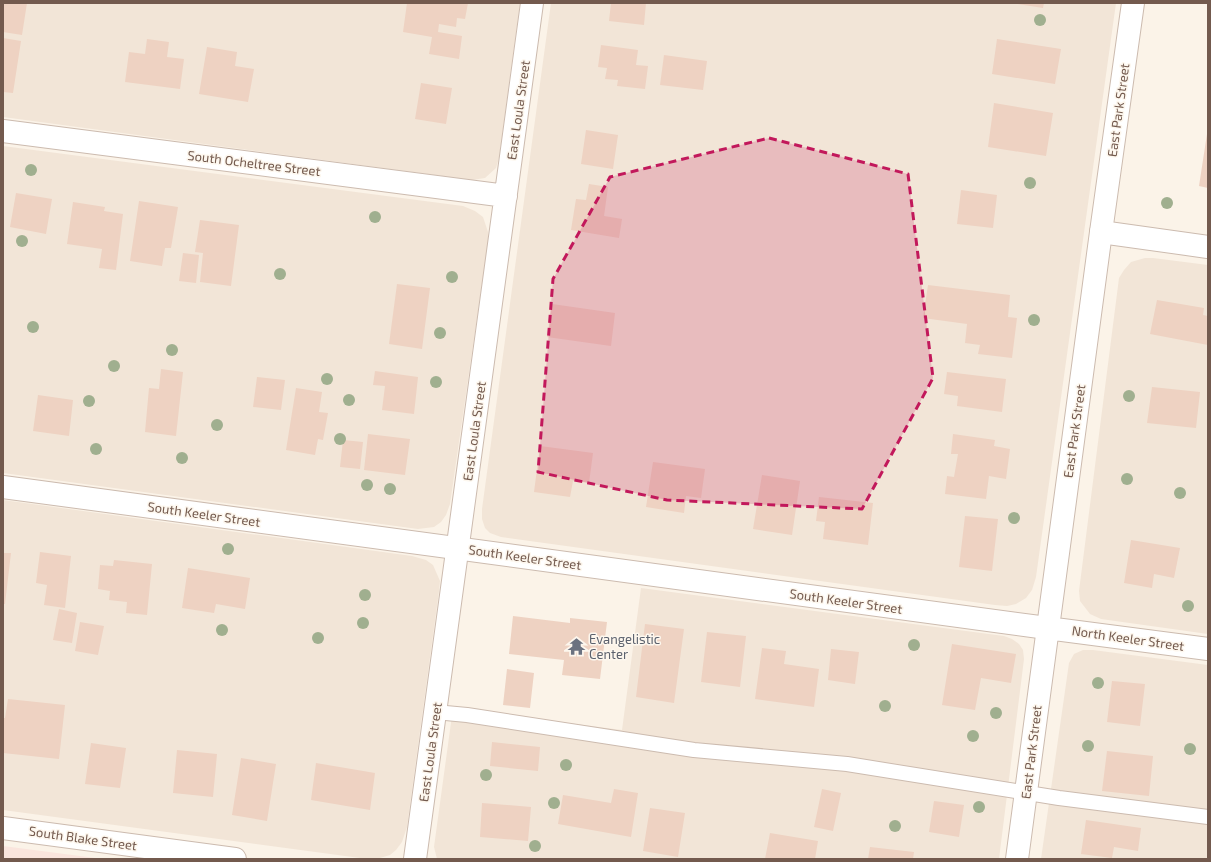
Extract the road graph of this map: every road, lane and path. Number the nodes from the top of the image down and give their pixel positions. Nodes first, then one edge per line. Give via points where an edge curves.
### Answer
1 (532, 3) edge
2 (1133, 3) edge
3 (3, 130) edge
4 (506, 196) junction
5 (1101, 232) junction
6 (1208, 247) edge
7 (3, 487) edge
8 (458, 548) junction
9 (1047, 628) junction
10 (1208, 649) edge
11 (435, 712) junction
12 (1026, 793) junction
13 (1208, 817) edge
14 (3, 828) edge
15 (235, 859) edge
16 (415, 859) edge
17 (1017, 859) edge

1 - 4 street, East Loula Street
2 - 5 street, East Park Street
3 - 4 street, South Ocheltree Street
4 - 8 street, East Loula Street
5 - 6 street
5 - 9 street, East Park Street
7 - 8 street, South Keeler Street
8 - 9 street, South Keeler Street
8 - 11 street, East Loula Street
9 - 10 street, North Keeler Street
9 - 12 street, East Park Street
11 - 12 lane via 694,750 847,764
11 - 16 street, East Loula Street
12 - 13 lane
12 - 17 street, East Park Street
14 - 15 street, South Blake Street

